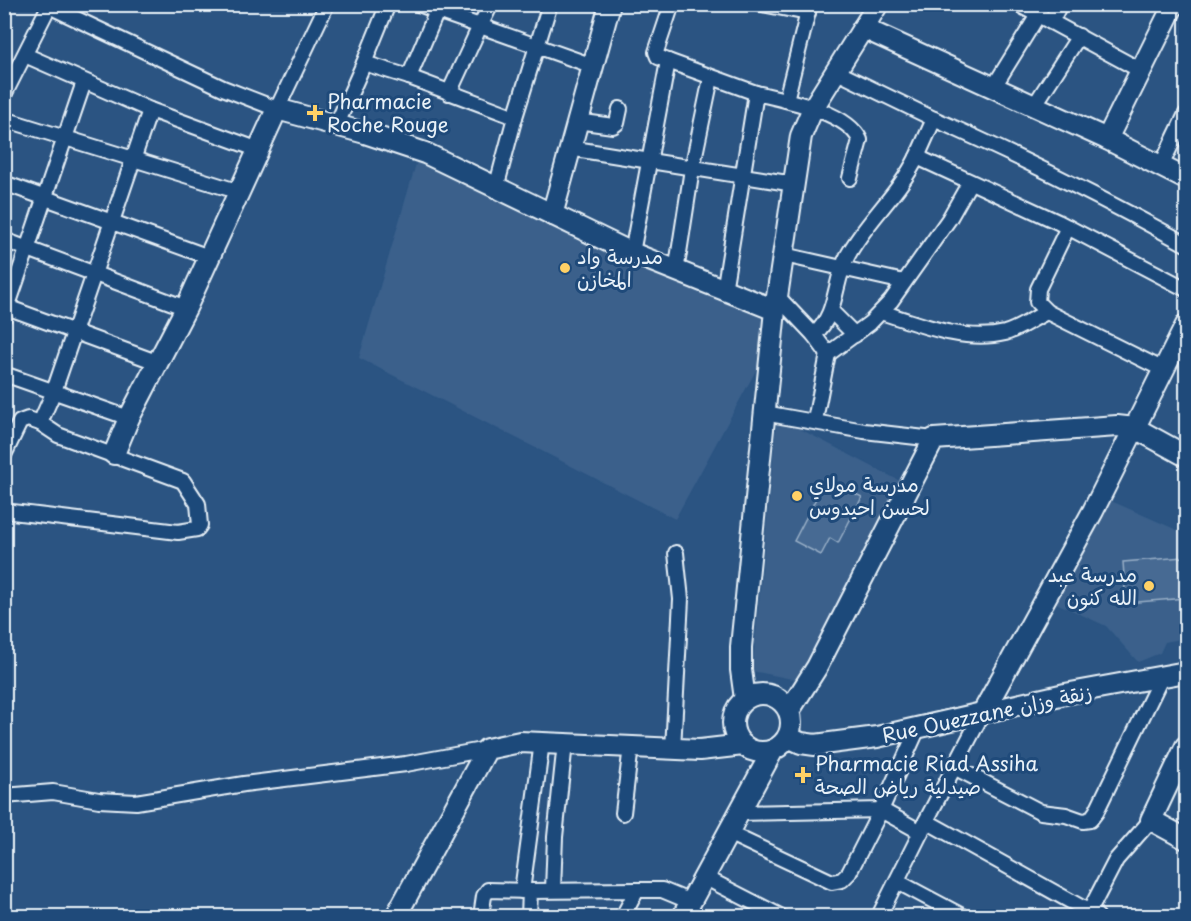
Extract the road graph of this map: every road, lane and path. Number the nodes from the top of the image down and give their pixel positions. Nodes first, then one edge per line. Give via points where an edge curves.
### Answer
1 (327, 4) edge
2 (388, 4) edge
3 (419, 4) edge
4 (490, 4) edge
5 (550, 4) edge
6 (610, 4) edge
7 (672, 4) edge
8 (762, 4) edge
9 (878, 4) edge
10 (1018, 4) edge
11 (1060, 4) edge
12 (1175, 4) edge
13 (50, 5) edge
14 (438, 8) edge
15 (809, 9) edge
16 (1186, 9) edge
17 (1038, 15) junction
18 (1051, 22) junction
19 (480, 26) junction
20 (863, 28) junction
21 (1079, 36) junction
22 (538, 45) junction
23 (25, 55) junction
24 (668, 61) junction
25 (364, 63) junction
26 (593, 66) junction
27 (1140, 70) junction
28 (837, 72) junction
29 (409, 77) junction
30 (711, 78) junction
31 (84, 82) junction
32 (993, 88) junction
33 (449, 93) junction
34 (756, 93) junction
35 (4, 95) edge
36 (786, 100) junction
37 (1034, 106) junction
38 (813, 108) junction
39 (277, 109) junction
40 (620, 109) dead end
41 (150, 110) junction
42 (1186, 114) edge
43 (515, 117) junction
44 (4, 119) edge
45 (934, 119) junction
46 (577, 121) junction
47 (337, 124) junction
48 (64, 139) junction
49 (1107, 139) junction
50 (569, 148) junction
51 (259, 150) junction
52 (917, 157) junction
53 (133, 161) junction
54 (648, 162) junction
55 (1161, 166) junction
56 (692, 170) junction
57 (742, 177) junction
58 (850, 178) dead end
59 (1186, 179) edge
60 (970, 182) junction
61 (4, 183) edge
62 (794, 184) junction
63 (496, 188) junction
64 (240, 192) junction
65 (46, 198) junction
66 (552, 215) junction
67 (111, 222) junction
68 (1068, 227) junction
69 (4, 240) edge
70 (1186, 244) edge
71 (28, 248) junction
72 (632, 253) junction
73 (784, 255) junction
74 (209, 257) junction
75 (842, 267) junction
76 (675, 272) junction
77 (94, 273) junction
78 (904, 282) junction
79 (1186, 290) edge
80 (724, 291) junction
81 (776, 303) junction
82 (186, 308) junction
83 (6, 310) edge
84 (832, 312) junction
85 (881, 312) junction
86 (1047, 312) junction
87 (1185, 331) edge
88 (74, 332) junction
89 (814, 335) junction
90 (855, 335) junction
91 (828, 354) junction
92 (159, 363) junction
93 (1164, 369) junction
94 (4, 374) edge
95 (54, 391) junction
96 (764, 413) junction
97 (129, 418) junction
98 (815, 420) junction
99 (40, 423) junction
100 (1135, 428) junction
101 (934, 439) junction
102 (114, 454) junction
103 (4, 455) edge
104 (1186, 456) edge
105 (4, 511) edge
106 (676, 553) dead end
107 (1186, 672) edge
108 (1162, 676) junction
109 (745, 699) junction
110 (789, 711) junction
111 (982, 714) junction
112 (918, 728) junction
113 (542, 742) junction
114 (566, 743) junction
115 (781, 743) junction
116 (742, 745) junction
117 (631, 746) junction
118 (1186, 747) edge
119 (487, 749) junction
120 (673, 749) junction
121 (954, 767) junction
122 (4, 796) edge
123 (881, 810) junction
124 (623, 813) dead end
125 (739, 813) junction
126 (1151, 820) junction
127 (924, 827) junction
128 (728, 833) junction
129 (1186, 839) edge
130 (704, 877) junction
131 (898, 882) junction
132 (553, 890) junction
133 (637, 890) junction
134 (526, 891) junction
135 (687, 909) edge
136 (755, 911) edge
137 (1091, 915) edge
138 (396, 916) edge
139 (481, 916) edge
140 (529, 916) edge
141 (623, 916) edge
142 (780, 916) edge
143 (879, 916) edge
144 (962, 916) edge

1 - 39 street
2 - 25 street
3 - 14 street
4 - 19 street
5 - 22 street
6 - 26 street
7 - 24 street via 657,52 658,57
8 - 15 street
9 - 20 street
10 - 17 street
11 - 18 street
12 - 16 street
12 - 27 street
13 - 23 street
13 - 39 street via 223,88
14 - 19 street
14 - 29 street
15 - 36 street
17 - 18 street
17 - 32 street
18 - 21 street
19 - 22 street
19 - 33 street
20 - 28 street
20 - 32 street
21 - 27 street
21 - 37 street
22 - 26 street
22 - 43 street
23 - 31 street
23 - 35 street
24 - 30 street
24 - 54 street
25 - 29 street
25 - 47 street
26 - 46 street
27 - 49 street
28 - 38 street
28 - 45 street
29 - 33 street
30 - 34 street
30 - 56 street
31 - 41 street
31 - 48 street
32 - 37 street
33 - 43 street
34 - 36 street
34 - 57 street
36 - 38 street
37 - 49 street
38 - 58 street via 847,125 857,135 858,151
38 - 62 street via 801,136
39 - 47 street
39 - 51 street
40 - 46 street via 613,126
41 - 51 street
41 - 53 street
42 - 55 street
43 - 63 street
44 - 48 street
45 - 52 street
45 - 70 street via 1083,188
46 - 50 street
47 - 63 street via 425,153
48 - 53 street
48 - 65 street
49 - 55 street
50 - 54 street
50 - 66 street
51 - 64 street
52 - 60 street
52 - 75 street via 905,180
53 - 64 street
53 - 67 street
54 - 56 street
54 - 72 street
55 - 59 street
56 - 57 street
56 - 76 street
57 - 62 street
57 - 80 street
60 - 68 street
60 - 78 street
61 - 65 street
62 - 73 street
63 - 66 street
64 - 74 street
65 - 67 street
65 - 71 street
66 - 72 street
67 - 74 street
67 - 77 street
68 - 79 street
68 - 86 street via 1038,289 1037,302
69 - 71 street
71 - 77 street
71 - 83 street
72 - 76 street
73 - 75 street
73 - 81 street
74 - 82 street
75 - 78 street
75 - 84 street
76 - 80 street
77 - 82 street
77 - 88 street
78 - 85 street
80 - 81 street
81 - 89 street
81 - 96 street
82 - 92 street
83 - 88 street
84 - 89 street
84 - 90 street
85 - 86 street via 970,335 1005,333
85 - 90 street
86 - 93 street
87 - 93 street
88 - 92 street
88 - 95 street
89 - 91 street
90 - 91 street
91 - 98 street
92 - 97 street
93 - 100 street
94 - 95 street
95 - 97 street
95 - 99 street
96 - 98 street
96 - 109 street via 741,646
97 - 102 street
98 - 101 street
99 - 102 street via 58,435
99 - 103 street via 28,419 20,422
100 - 101 street
100 - 104 street
100 - 111 street
101 - 110 street via 817,667
102 - 105 street via 183,481 201,510 202,521 197,529 178,532
106 - 120 street via 681,599
107 - 108 street, Rue Ouezzane زنقة وزان
108 - 111 street, Rue Ouezzane زنقة وزان
108 - 121 street via 1090,820 1041,812
109 - 110 street via 770,694
109 - 116 street via 736,709 733,728
110 - 115 street via 791,724
111 - 112 street, Rue Ouezzane زنقة وزان
111 - 121 street
112 - 115 street, Rue Ouezzane زنقة وزان via 815,745
112 - 123 street
113 - 114 street
113 - 119 street
113 - 134 street
114 - 117 street
114 - 132 street
115 - 116 street via 754,751
115 - 125 street
116 - 120 street via 717,750
117 - 120 street
117 - 124 street
118 - 126 street
119 - 122 street via 363,771 244,784 136,802 53,792
119 - 138 street
121 - 127 street
123 - 125 street
123 - 127 street
123 - 128 street via 853,867 837,882 825,881
125 - 128 street
126 - 129 street
126 - 137 street via 1116,860
127 - 131 street
127 - 137 street
128 - 130 street
130 - 135 street
130 - 136 street
131 - 143 street
131 - 144 street
132 - 133 street
132 - 134 street
133 - 135 street via 662,890
133 - 141 street
134 - 139 street via 488,890
134 - 140 street
136 - 142 street

